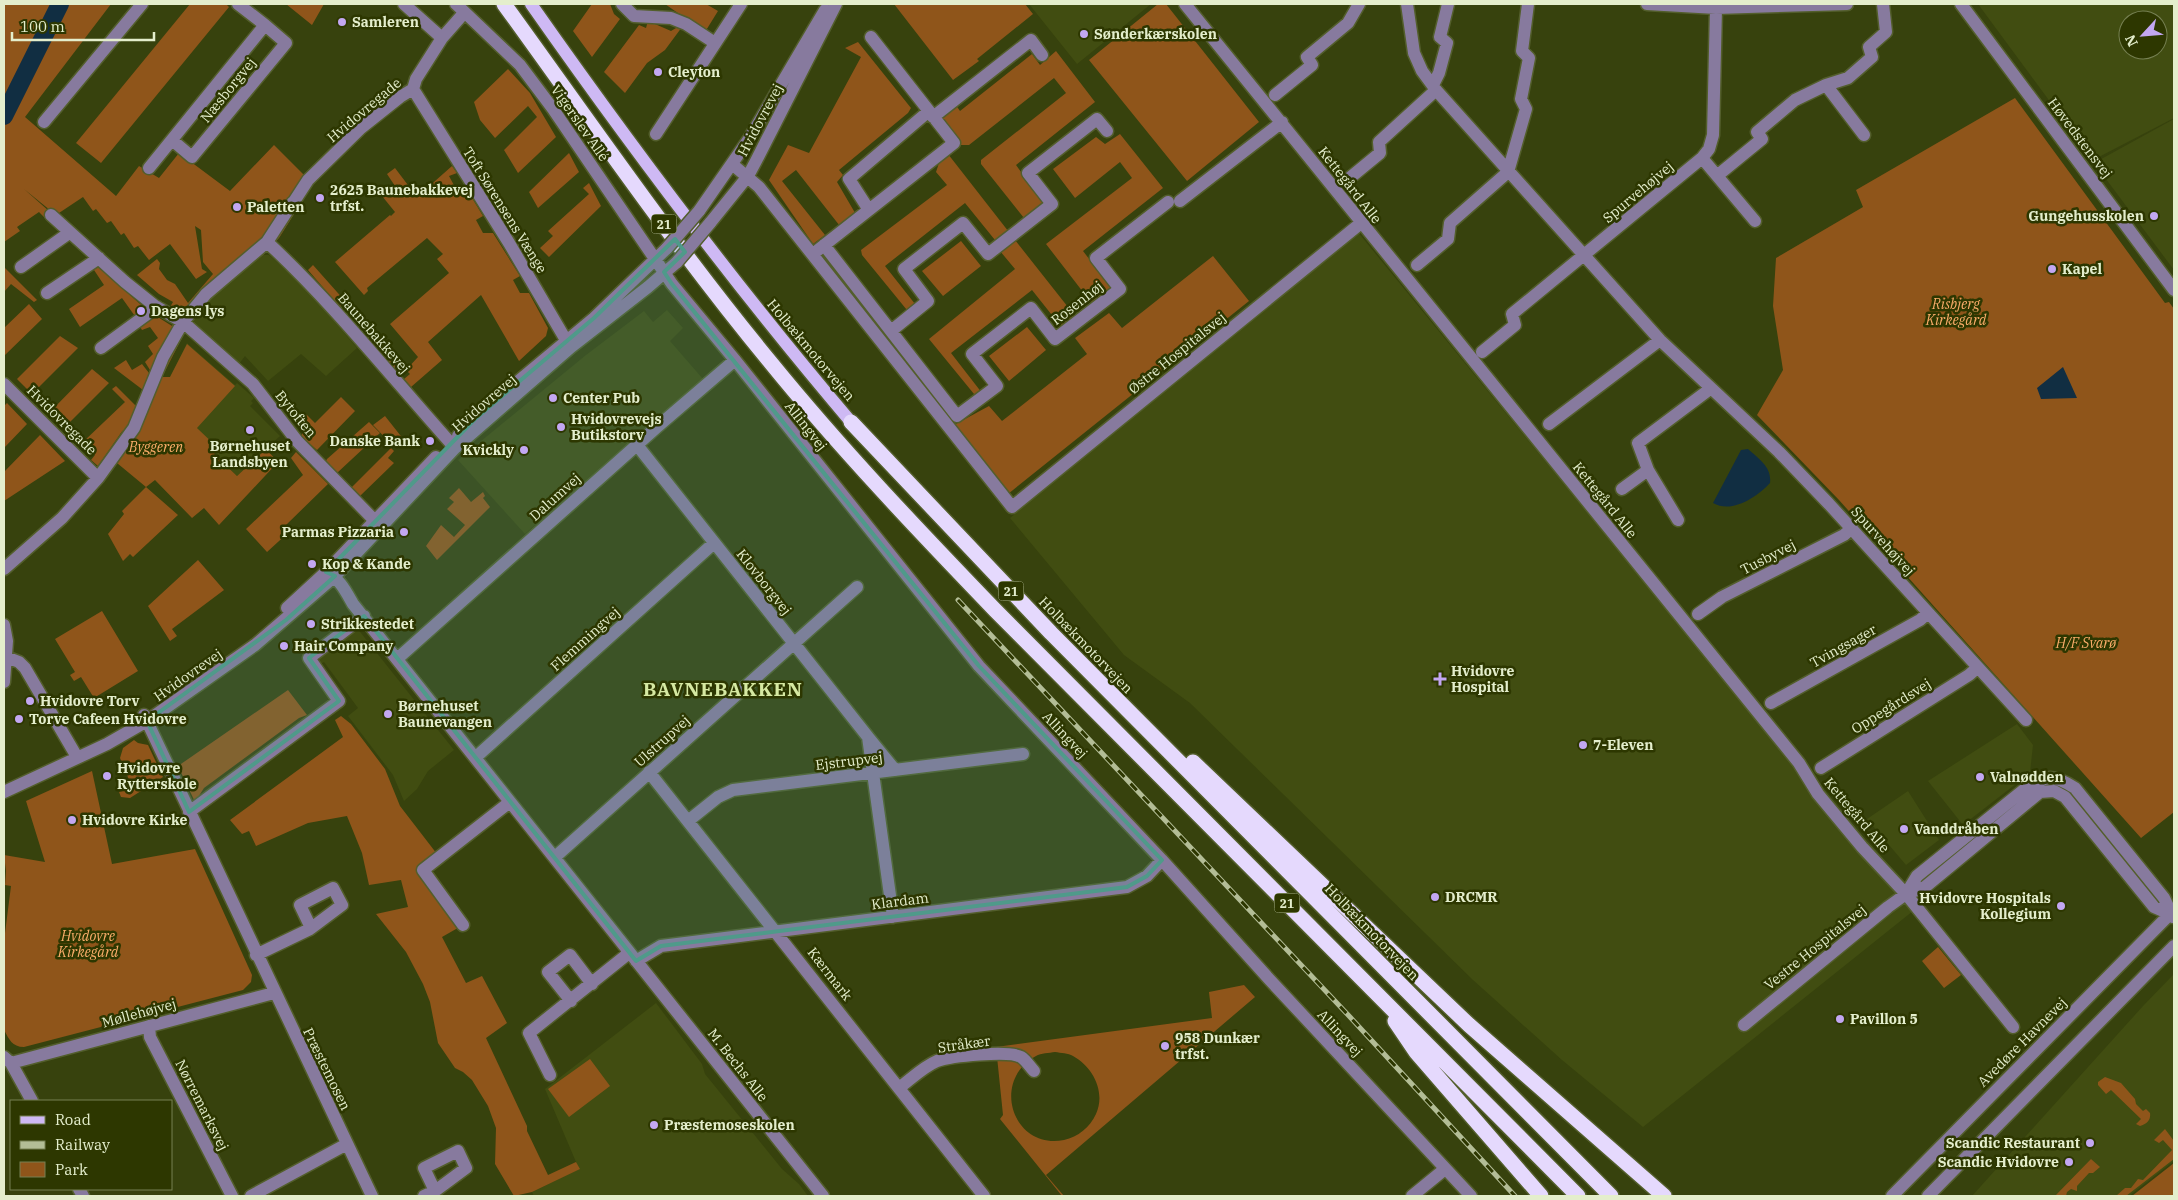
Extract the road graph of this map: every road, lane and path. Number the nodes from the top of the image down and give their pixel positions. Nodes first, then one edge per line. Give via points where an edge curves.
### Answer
1 (142, 4) edge
2 (238, 4) edge
3 (404, 4) edge
4 (504, 4) edge
5 (531, 4) edge
6 (622, 4) edge
7 (741, 4) edge
8 (830, 4) edge
9 (836, 4) edge
10 (1186, 4) edge
11 (1359, 4) edge
12 (1407, 4) edge
13 (1448, 4) edge
14 (1528, 4) edge
15 (1647, 4) edge
16 (1847, 4) edge
17 (1883, 4) edge
18 (1961, 4) edge
19 (1789, 5) edge
20 (1713, 7) edge
21 (460, 8) edge
22 (265, 25) junction
23 (871, 37) dead end
24 (442, 38) junction
25 (715, 44) junction
26 (1042, 54) dead end
27 (1826, 85) junction
28 (1434, 87) junction
29 (412, 90) junction
30 (1275, 96) dead end
31 (931, 114) junction
32 (44, 122) dead end
33 (1282, 122) junction
34 (1106, 131) dead end
35 (656, 134) dead end
36 (1864, 135) dead end
37 (172, 140) junction
38 (1706, 154) junction
39 (732, 164) junction
40 (149, 168) dead end
41 (1508, 172) junction
42 (1718, 175) junction
43 (748, 176) junction
44 (1346, 181) dead end
45 (869, 210) junction
46 (51, 215) dead end
47 (1754, 221) dead end
48 (1361, 223) junction
49 (69, 233) junction
50 (267, 242) junction
51 (824, 245) junction
52 (812, 254) junction
53 (1583, 257) junction
54 (99, 258) junction
55 (655, 260) junction
56 (1417, 265) dead end
57 (21, 266) dead end
58 (664, 272) junction
59 (2174, 290) edge
60 (47, 293) dead end
61 (157, 307) junction
62 (182, 322) junction
63 (890, 331) junction
64 (1660, 340) junction
65 (568, 344) junction
66 (101, 348) dead end
67 (1482, 352) dead end
68 (735, 360) junction
69 (4, 384) edge
70 (1710, 389) junction
71 (851, 422) joint
72 (1549, 424) dead end
73 (637, 445) junction
74 (453, 446) junction
75 (1648, 470) junction
76 (98, 478) junction
77 (1622, 489) dead end
78 (1678, 520) dead end
79 (379, 525) junction
80 (1852, 528) junction
81 (714, 543) junction
82 (4, 569) edge
83 (330, 576) junction
84 (857, 587) dead end
85 (1928, 613) junction
86 (1698, 614) dead end
87 (364, 616) junction
88 (4, 625) edge
89 (794, 644) junction
90 (6, 657) junction
91 (397, 659) junction
92 (1977, 668) junction
93 (4, 682) edge
94 (1103, 685) junction
95 (1772, 703) dead end
96 (145, 717) junction
97 (2026, 720) dead end
98 (868, 737) junction
99 (1023, 754) dead end
100 (77, 757) junction
101 (476, 757) junction
102 (1821, 768) dead end
103 (895, 770) junction
104 (650, 772) junction
105 (874, 773) junction
106 (4, 792) edge
107 (510, 802) junction
108 (189, 812) junction
109 (688, 821) junction
110 (555, 857) junction
111 (1162, 860) junction
112 (1906, 894) junction
113 (2173, 914) edge
114 (894, 917) junction
115 (464, 925) dead end
116 (311, 928) dead end
117 (777, 932) junction
118 (2174, 946) edge
119 (256, 955) junction
120 (633, 957) junction
121 (592, 984) junction
122 (274, 993) junction
123 (1378, 994) junction
124 (571, 1001) junction
125 (1744, 1025) dead end
126 (149, 1026) junction
127 (2013, 1028) dead end
128 (7, 1060) edge
129 (1034, 1071) dead end
130 (550, 1075) dead end
131 (899, 1088) junction
132 (31, 1100) edge
133 (347, 1144) junction
134 (1445, 1169) junction
135 (232, 1196) edge
136 (251, 1196) edge
137 (372, 1196) edge
138 (823, 1196) edge
139 (984, 1196) edge
140 (1412, 1196) edge
141 (1471, 1196) edge
142 (1541, 1196) edge
143 (1578, 1196) edge
144 (1611, 1196) edge
145 (1664, 1196) edge
146 (1892, 1196) edge
147 (1928, 1196) edge

1 - 32 street
2 - 22 street, Næsborgvej
3 - 24 street
4 - 123 highway, 21 via 705,280 833,437 995,610
5 - 71 main road, Holbækmotorvejen / 21 via 722,266
6 - 25 street via 634,16 671,18 686,24
7 - 25 street
8 - 39 street, Hvidovrevej
9 - 43 street, Hvidovrevej
10 - 33 street, Kettegård Alle
11 - 30 street via 1348,23 1307,57 1312,65
12 - 28 street, Spurvehøjvej via 1414,53
13 - 28 street via 1440,37 1447,42
14 - 41 street via 1522,51 1529,58 1521,99 1526,110
15 - 20 street
16 - 19 street
17 - 27 street via 1886,32 1869,47 1872,58 1848,78
18 - 59 street, Høvedstensvej
19 - 20 street
20 - 38 street via 1713,135
21 - 24 street, Hvidovregade
21 - 55 street, Vigerslev Allé via 520,65
22 - 37 street, Næsborgvej
22 - 37 street, Næsborgvej via 286,43 192,157
23 - 31 street
24 - 29 street, Hvidovregade
25 - 35 street
26 - 31 street via 1031,40
27 - 36 street
27 - 42 street via 1795,100 1772,119 1757,132 1762,139
28 - 41 street, Spurvehøjvej
28 - 44 street via 1379,142 1380,153
29 - 50 street, Hvidovregade via 361,128 308,180
29 - 65 street, Toft Sørensens Vænge via 504,235
31 - 45 street via 849,179
31 - 45 street via 954,143
33 - 48 street, Kettegård Alle
33 - 63 street, Rosenhøj via 1096,258 1120,289 1055,339 1031,308 972,354 997,386 957,416
34 - 63 street via 1097,119 1028,173 1052,204 988,254 963,223 904,269 928,301
37 - 40 street, Næsborgvej
38 - 42 street
38 - 53 street, Spurvehøjvej
39 - 43 street
39 - 55 street, Hvidovrevej, bridge via 699,211
41 - 53 street, Spurvehøjvej
41 - 56 street via 1450,222 1448,239
42 - 47 street
43 - 52 street
43 - 58 street, Hvidovrevej, bridge
45 - 51 street
46 - 49 street
48 - 52 street, Østre Hospitalsvej via 1012,507
48 - 112 street, Kettegård Alle via 1799,763 1824,801
49 - 54 street
49 - 57 street
50 - 62 street, Hvidovregade via 206,294
50 - 74 street, Baunebakkevej via 299,271
51 - 52 street
51 - 63 street, Rosenhøj
53 - 64 street, Spurvehøjvej
53 - 67 street, Spurvehøjvej via 1512,314 1515,325
54 - 60 street
54 - 61 street
55 - 58 street, Vigerslev Allé
55 - 65 street, Hvidovrevej
58 - 65 street, Hvidovrevej via 648,288
58 - 68 street, Allingvej
61 - 62 street
61 - 66 street
62 - 76 street, Hvidovregade via 163,357 134,428
62 - 79 street, Bytoften via 253,384 296,441
64 - 70 street, Spurvehøjvej
64 - 72 street
65 - 74 street, Hvidovrevej via 479,416
68 - 73 street, Dalumvej
68 - 111 street, Allingvej via 979,666
69 - 76 street, Hvidovregade
70 - 75 street via 1638,443
70 - 80 street, Spurvehøjvej via 1779,452
71 - 94 highway, Holbækmotorvejen / 21
73 - 81 street, Klovborgvej
73 - 91 street, Dalumvej
74 - 79 street, Hvidovrevej via 414,479
75 - 77 street
75 - 78 street
76 - 82 street, Hvidovregade via 62,518
79 - 83 street, Hvidovrevej
80 - 85 street, Spurvehøjvej
80 - 86 street, Tusbyvej via 1722,597
81 - 89 street, Klovborgvej
81 - 101 street, Flemmingvej
83 - 87 street, M. Bechs Alle via 337,591
83 - 96 street, Hvidovrevej via 256,644
84 - 89 street, Ulstrupvej
85 - 92 street, Spurvehøjvej
85 - 95 street, Tvingsager
87 - 91 street, M. Bechs Alle
87 - 108 street via 309,658 339,701
88 - 90 street
89 - 98 street, Klovborgvej
89 - 104 street, Ulstrupvej
90 - 93 street
90 - 100 street via 25,668
91 - 101 street, M. Bechs Alle
92 - 97 street, Spurvehøjvej
92 - 102 street, Oppegårdsvej
94 - 144 highway, Holbækmotorvejen / 21
94 - 145 highway via 1148,718 1469,1025
96 - 100 street, Hvidovrevej via 107,744
96 - 108 street, Præstemosen
98 - 103 street, Klovborgvej
98 - 105 street, Klovborgvej
99 - 103 street, Ejstrupvej
100 - 106 street, Hvidovrevej
101 - 107 street, M. Bechs Alle
103 - 105 street, Ejstrupvej
104 - 109 street, Kærmark
104 - 110 street, Ulstrupvej
105 - 109 street, Ejstrupvej via 733,790 718,797
105 - 114 street, Klovborgvej
107 - 110 street, M. Bechs Alle
107 - 115 street via 424,870
108 - 119 street, Præstemosen
109 - 117 street, Kærmark
110 - 120 street, M. Bechs Alle
111 - 114 street, Klardam via 1137,884 1127,887
111 - 134 street, Allingvej
112 - 113 street via 1918,876 2025,789 2042,778 2053,777 2075,788 2164,898
112 - 125 street, Vestre Hospitalsvej
112 - 127 street, Kettegård Alle
113 - 146 street, Avedøre Havnevej
114 - 117 street, Klardam
116 - 119 street
117 - 120 street, Klardam via 661,946
117 - 131 street, Kærmark
118 - 147 street
119 - 122 street, Præstemosen
120 - 121 street
120 - 138 street, M. Bechs Alle
121 - 124 street
121 - 124 street via 570,955 548,972
122 - 126 street, Møllehøjvej
122 - 133 street, Præstemosen
123 - 142 highway via 1416,1052
123 - 143 highway, 21
124 - 130 street via 529,1033
126 - 128 street, Møllehøjvej
126 - 135 street, Nørremarksvej via 150,1036
128 - 132 street
129 - 131 street, Stråkær via 1021,1057 1010,1054 954,1058 929,1065
131 - 139 street, Kærmark
133 - 136 street
133 - 137 street, Præstemosen
134 - 140 street
134 - 141 street, Allingvej

